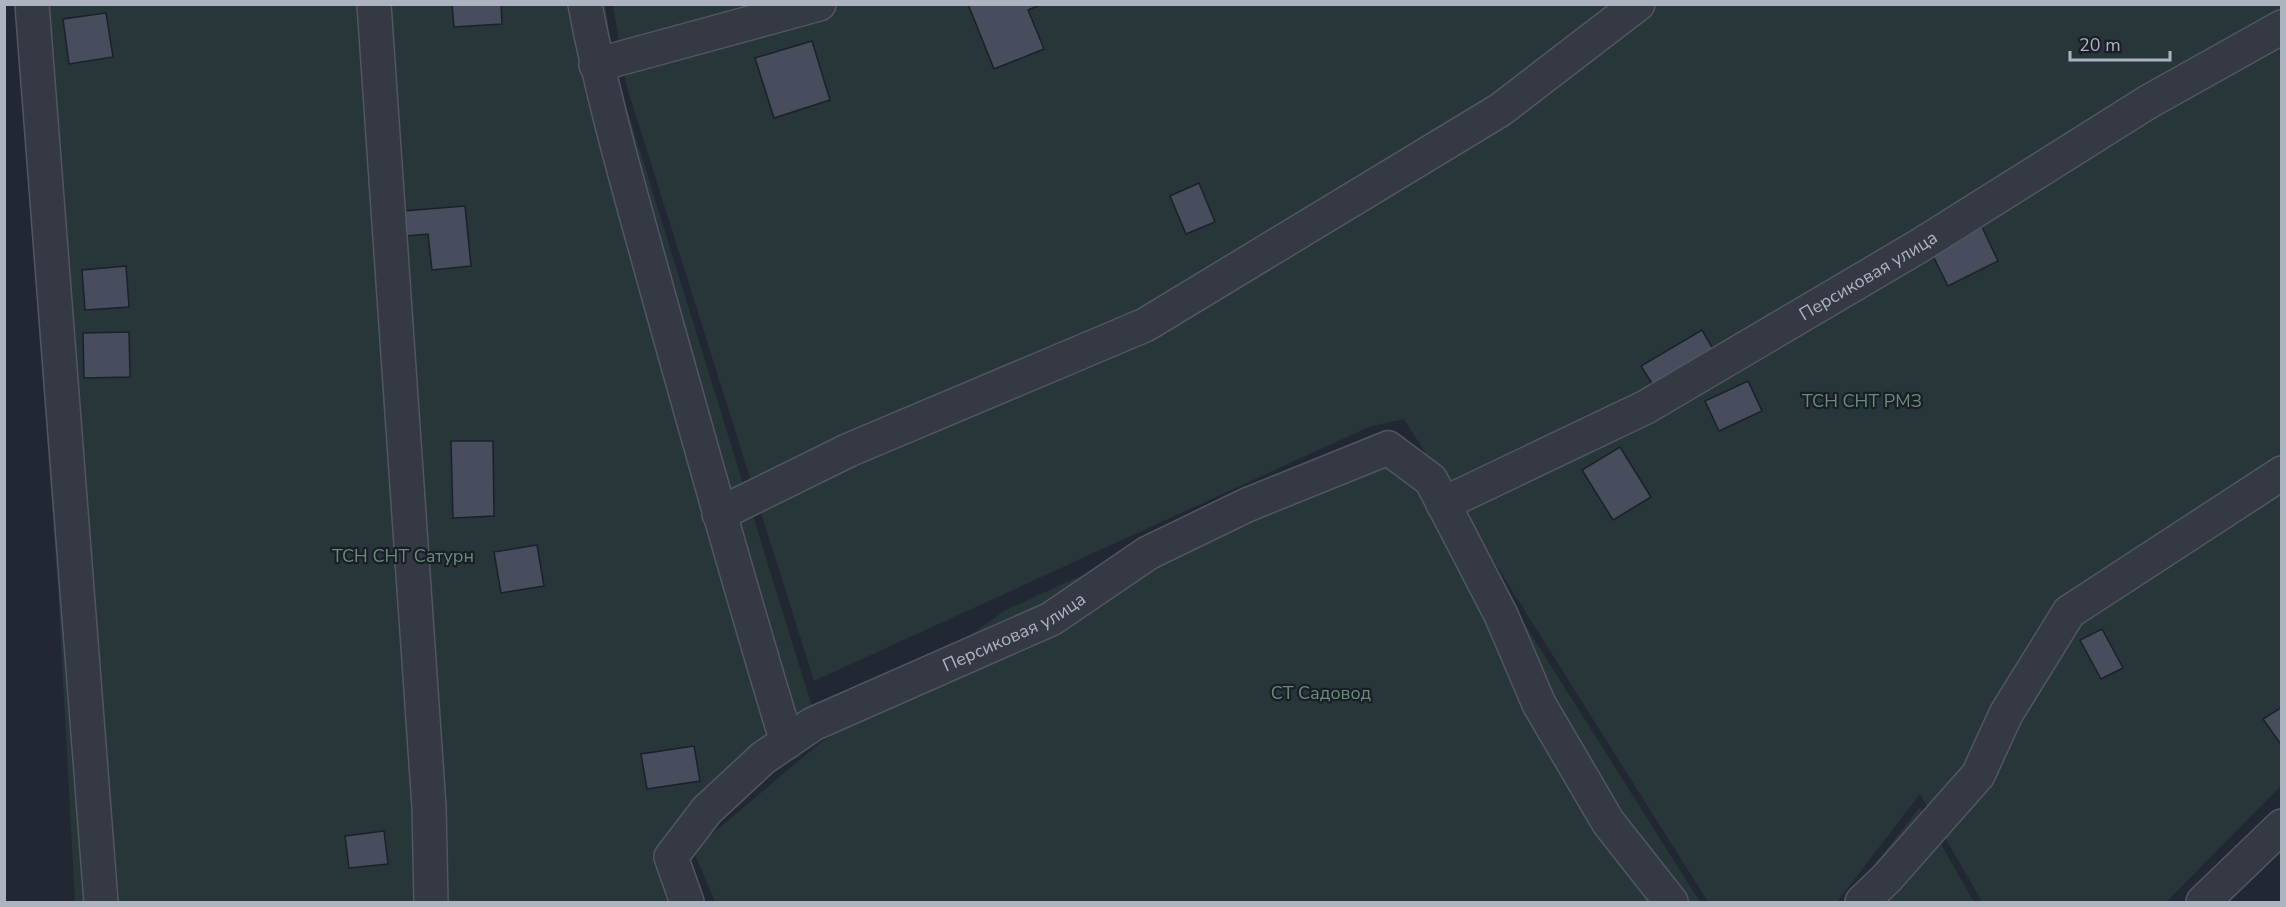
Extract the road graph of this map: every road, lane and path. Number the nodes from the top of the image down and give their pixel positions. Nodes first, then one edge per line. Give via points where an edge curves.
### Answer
1 (32, 4) edge
2 (374, 4) edge
3 (585, 4) edge
4 (819, 4) edge
5 (1638, 4) edge
6 (2282, 27) edge
7 (596, 66) junction
8 (2282, 473) edge
9 (1443, 504) junction
10 (719, 514) junction
11 (787, 742) junction
12 (2282, 826) edge
13 (101, 903) edge
14 (431, 903) edge
15 (687, 903) edge
16 (1671, 903) edge
17 (1862, 903) edge
18 (2203, 903) edge

1 - 13 street
2 - 14 street via 429,807
3 - 7 street
4 - 7 street
5 - 10 street via 1500,110 1145,325 849,450
6 - 9 street, Персиковая улица via 2148,102 1919,246 1646,407
7 - 10 street
8 - 17 street via 2069,612 2006,714 1978,775
9 - 11 street, Персиковая улица via 1431,480 1388,448 1247,505 1148,553 1051,619 813,724
9 - 16 street via 1501,615 1539,704 1608,822
10 - 11 street
11 - 15 street, Персиковая улица via 707,810 671,857
12 - 18 street

